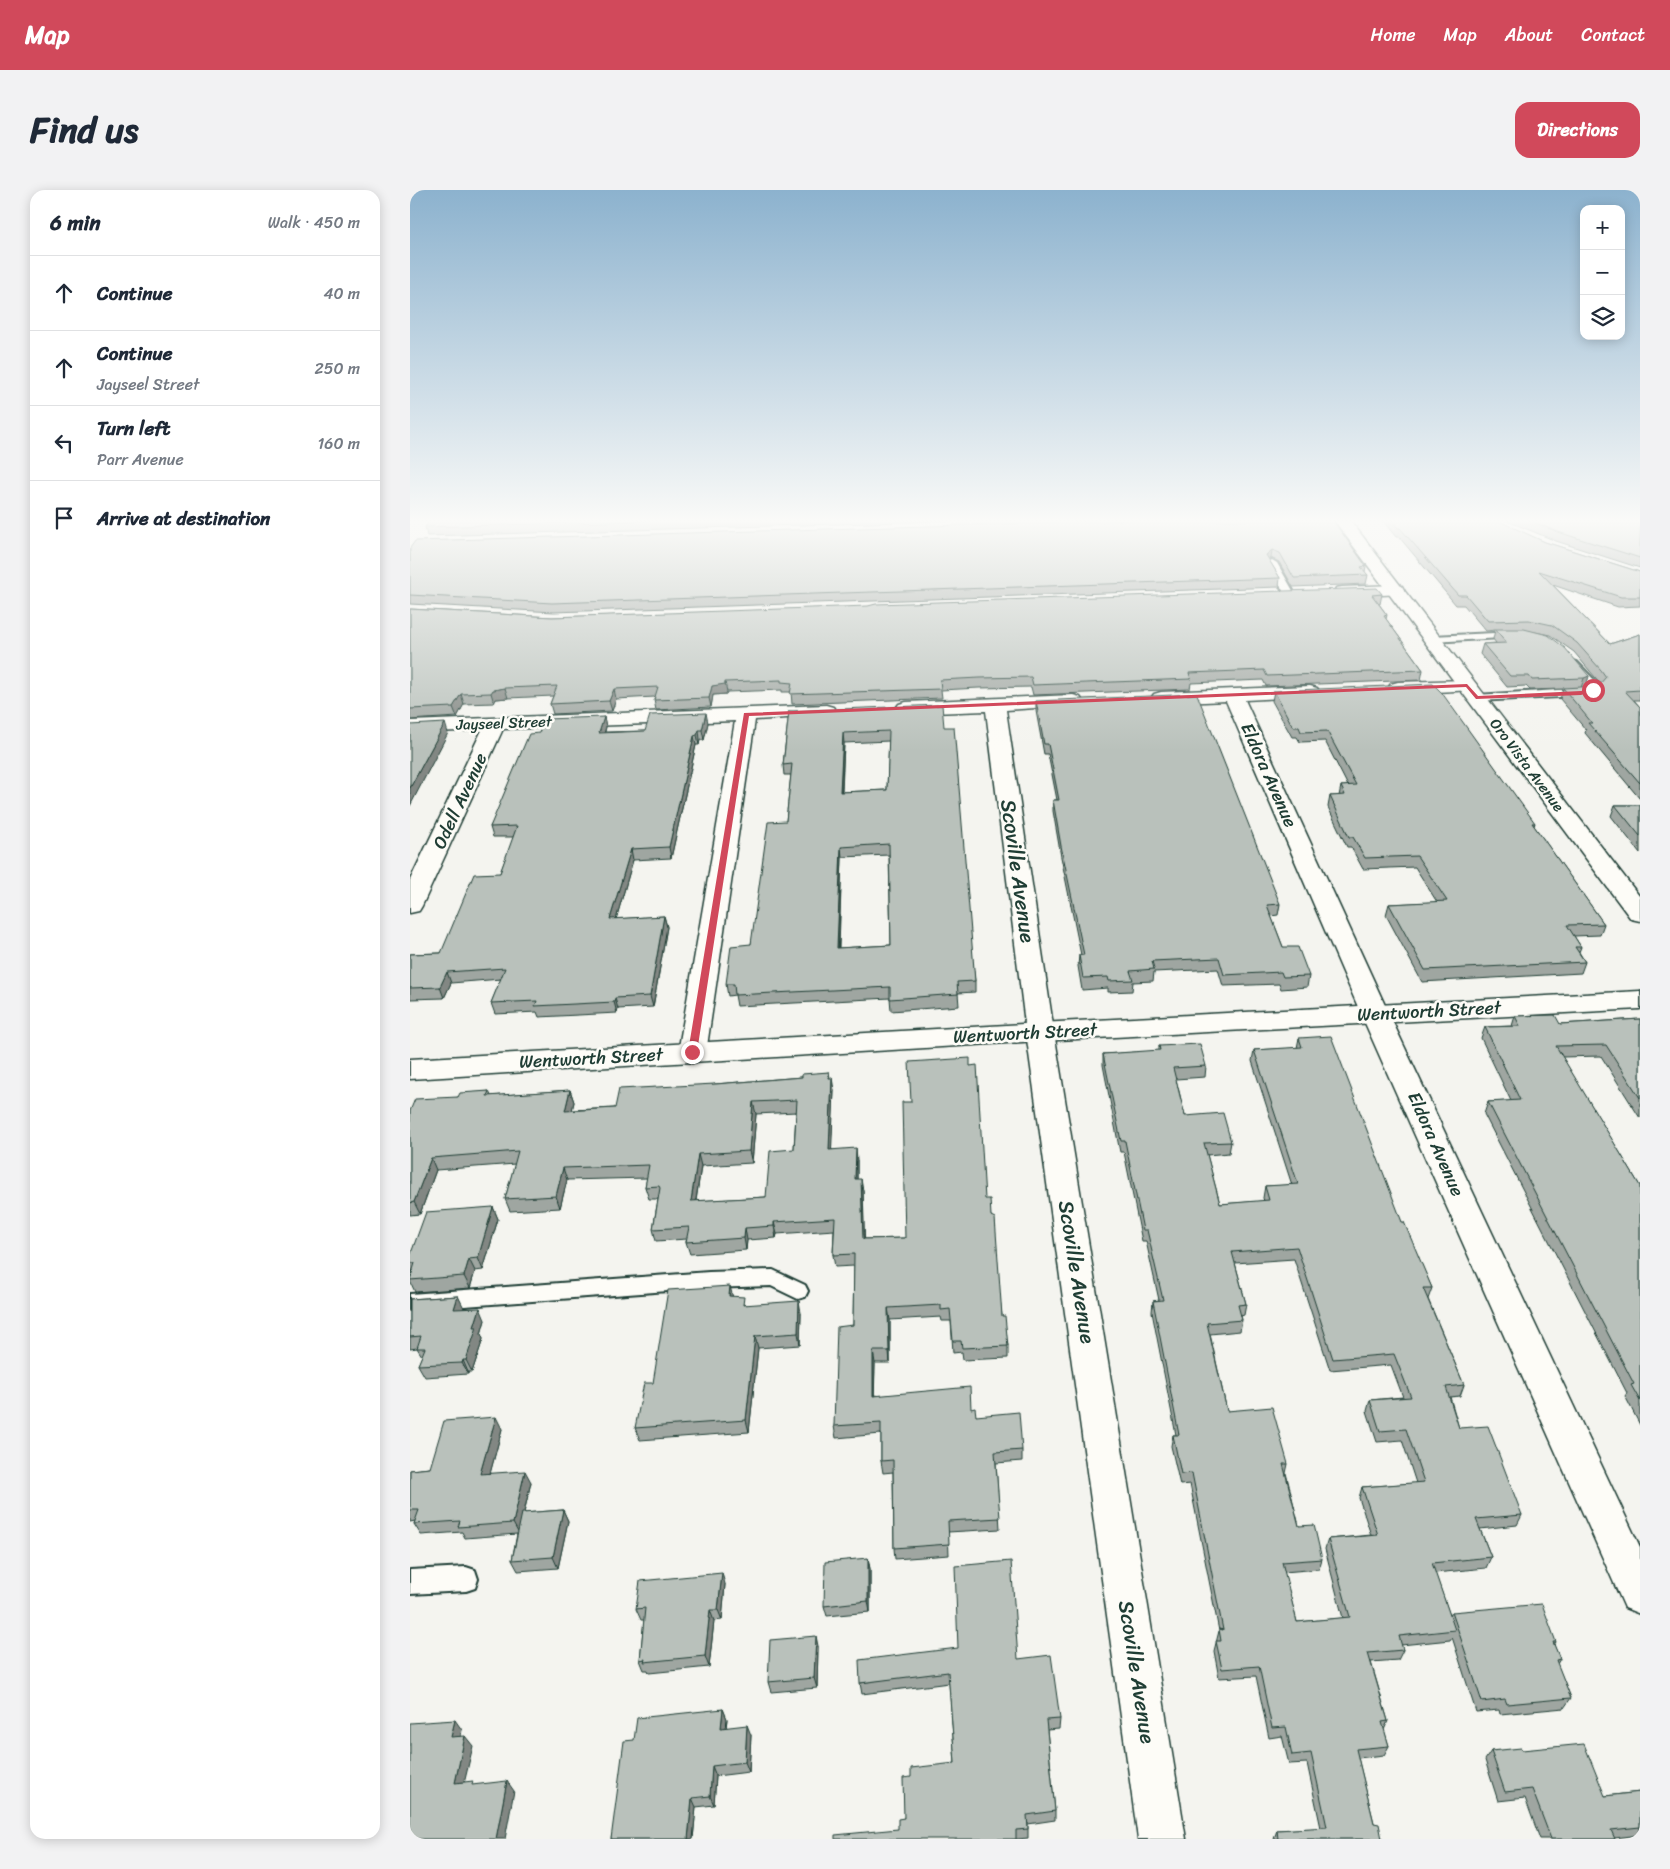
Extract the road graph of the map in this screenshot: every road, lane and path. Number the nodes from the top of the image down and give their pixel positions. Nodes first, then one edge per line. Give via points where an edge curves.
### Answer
1 (1401, 597) edge
2 (1528, 636) edge
3 (1432, 639) junction
4 (1564, 653) edge
5 (1380, 689) edge
6 (1331, 691) edge
7 (1472, 692) junction
8 (1233, 695) junction
9 (1144, 698) edge
10 (1094, 700) edge
11 (995, 704) junction
12 (886, 708) edge
13 (846, 710) edge
14 (746, 714) junction
15 (496, 724) junction
16 (410, 727) edge
17 (410, 906) edge
18 (1640, 914) edge
19 (1640, 1000) edge
20 (1375, 1014) junction
21 (1040, 1032) junction
22 (692, 1052) junction
23 (410, 1069) edge
24 (798, 1291) dead end
25 (410, 1302) edge
26 (466, 1578) dead end
27 (410, 1582) edge
28 (1640, 1593) edge
29 (1162, 1839) edge

1 - 3 street, Oro Vista Avenue
2 - 3 lane
3 - 7 street, Oro Vista Avenue
4 - 7 lane via 1592,683 1593,690 1581,693
5 - 7 street
6 - 8 street
7 - 18 street, Oro Vista Avenue
8 - 9 street
8 - 20 street, Eldora Avenue
10 - 11 street
11 - 12 street
11 - 21 street, Scoville Avenue
13 - 14 street, Jayseel Street
14 - 15 street, Jayseel Street
14 - 22 street
15 - 16 street, Jayseel Street
15 - 17 street, Odell Avenue
19 - 20 street, Wentworth Street
20 - 21 street, Wentworth Street
20 - 28 street, Eldora Avenue
21 - 22 street, Wentworth Street
21 - 29 street, Scoville Avenue
22 - 23 street, Wentworth Street
24 - 25 lane via 773,1278
26 - 27 lane

